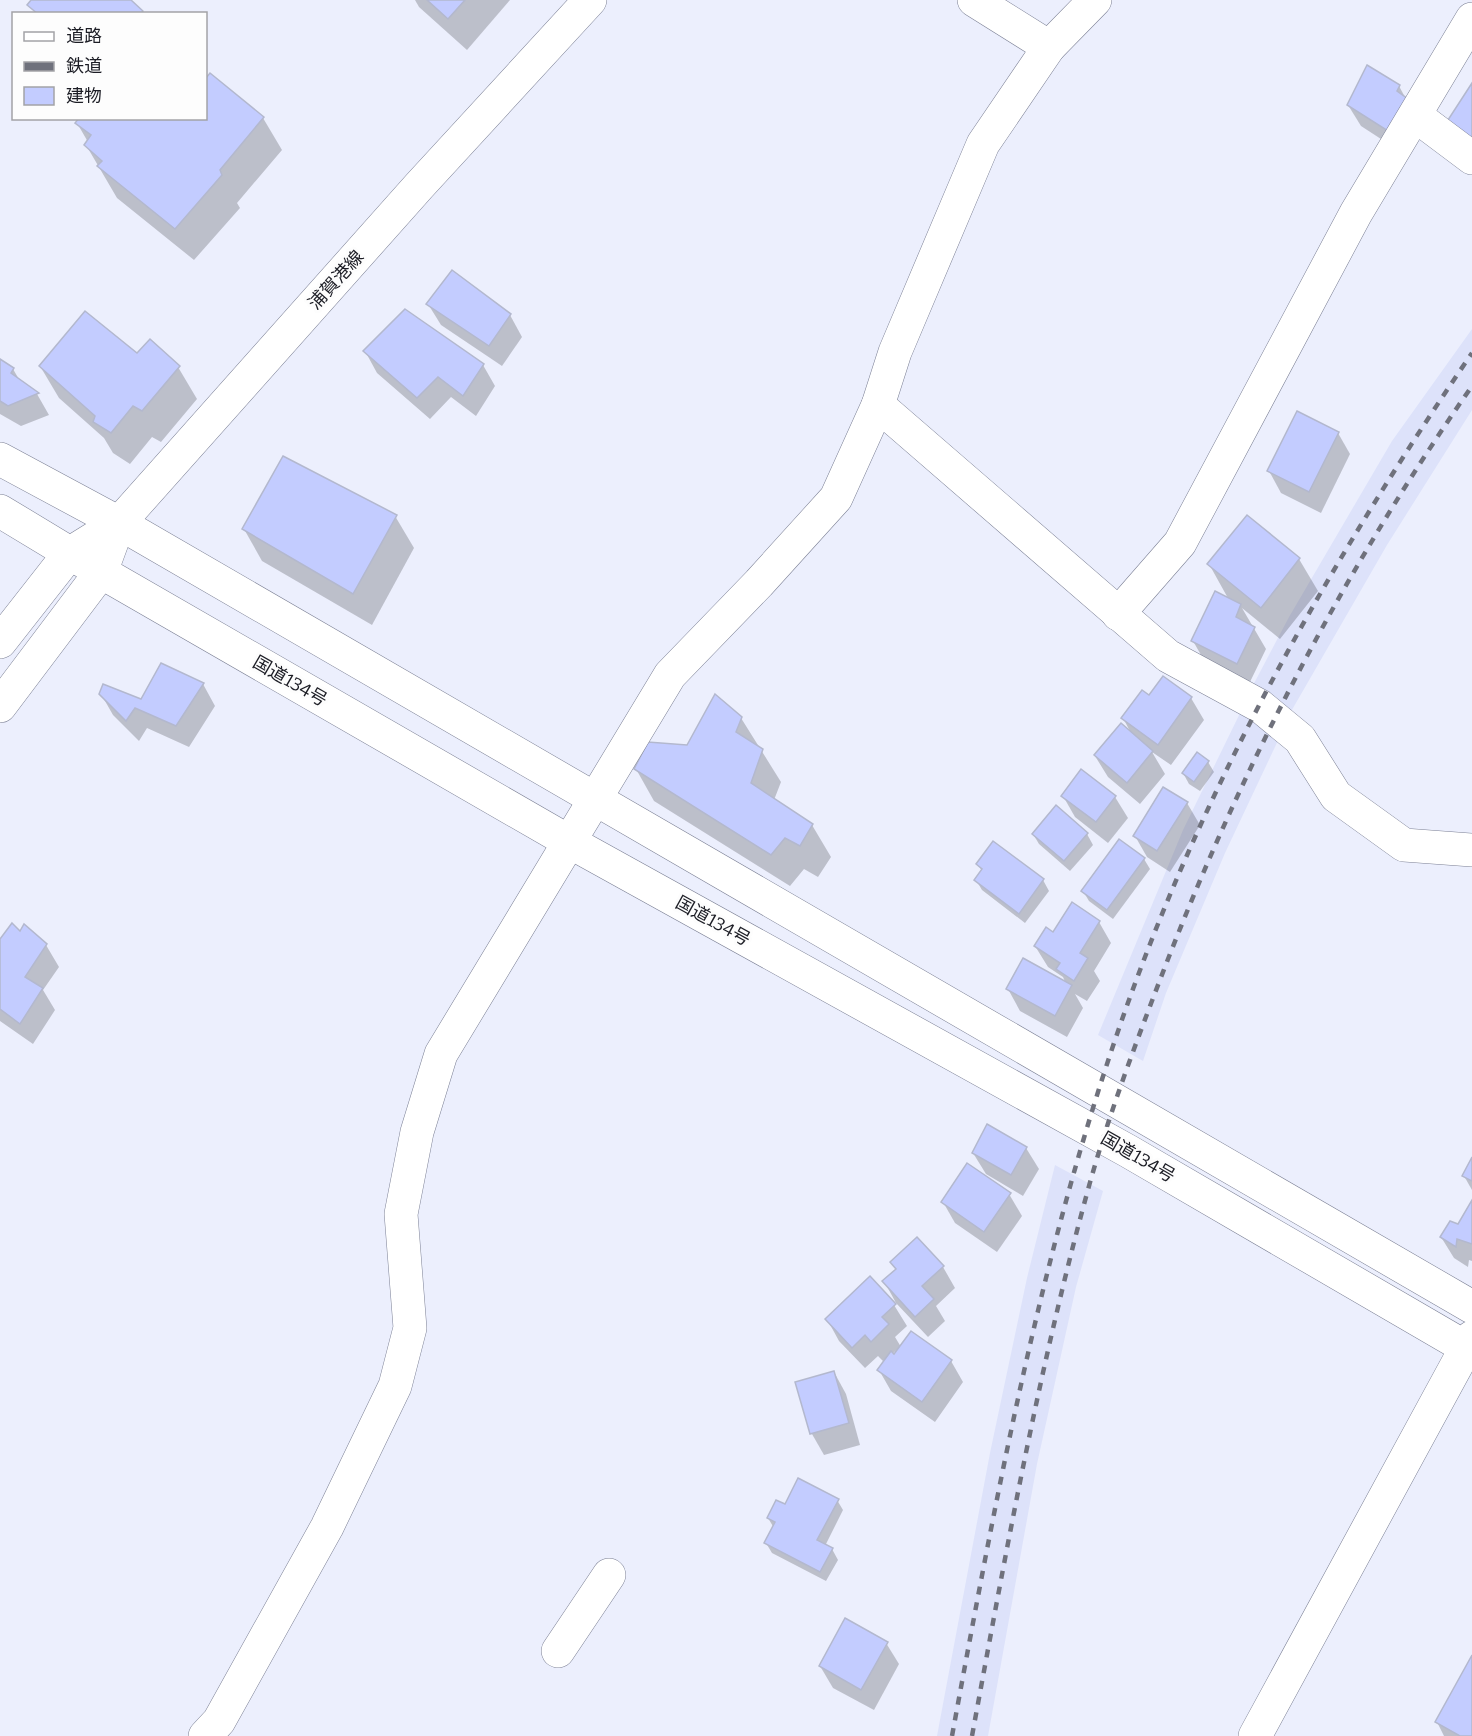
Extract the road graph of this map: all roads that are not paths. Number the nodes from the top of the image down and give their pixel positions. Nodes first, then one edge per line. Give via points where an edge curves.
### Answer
1 (590, 0) edge
2 (974, 0) edge
3 (1095, 0) edge
4 (1472, 19) edge
5 (1049, 47) junction
6 (1416, 116) junction
7 (1472, 159) edge
8 (878, 405) junction
9 (0, 459) edge
10 (0, 511) edge
11 (119, 523) junction
12 (69, 554) junction
13 (101, 572) junction
14 (1118, 614) junction
15 (0, 642) edge
16 (0, 706) edge
17 (596, 801) junction
18 (568, 841) junction
19 (1472, 850) edge
20 (1472, 1307) edge
21 (1470, 1345) edge
22 (609, 1575) dead end
23 (558, 1652) dead end
24 (222, 1731) edge
25 (1255, 1736) edge

1 - 11 main road, 浦賀港線
2 - 5 main road
3 - 5 main road
4 - 6 main road
5 - 8 main road via 983,144 895,352
6 - 7 main road
6 - 14 main road via 1350,222 1180,543
8 - 14 main road
8 - 17 main road via 836,498 670,675
9 - 11 main road
10 - 12 main road, 国道134号
11 - 12 main road
11 - 13 main road, 浦賀港線
11 - 17 main road
12 - 13 main road, 国道134号
12 - 15 main road
13 - 16 main road
13 - 18 main road, 国道134号
14 - 19 main road via 1168,656 1274,717 1300,739 1336,796 1404,845
17 - 18 main road
17 - 20 main road via 976,1017
18 - 21 main road, 国道134号
18 - 24 main road via 441,1054 417,1132 400,1214 410,1328 395,1386
21 - 25 main road
22 - 23 main road

